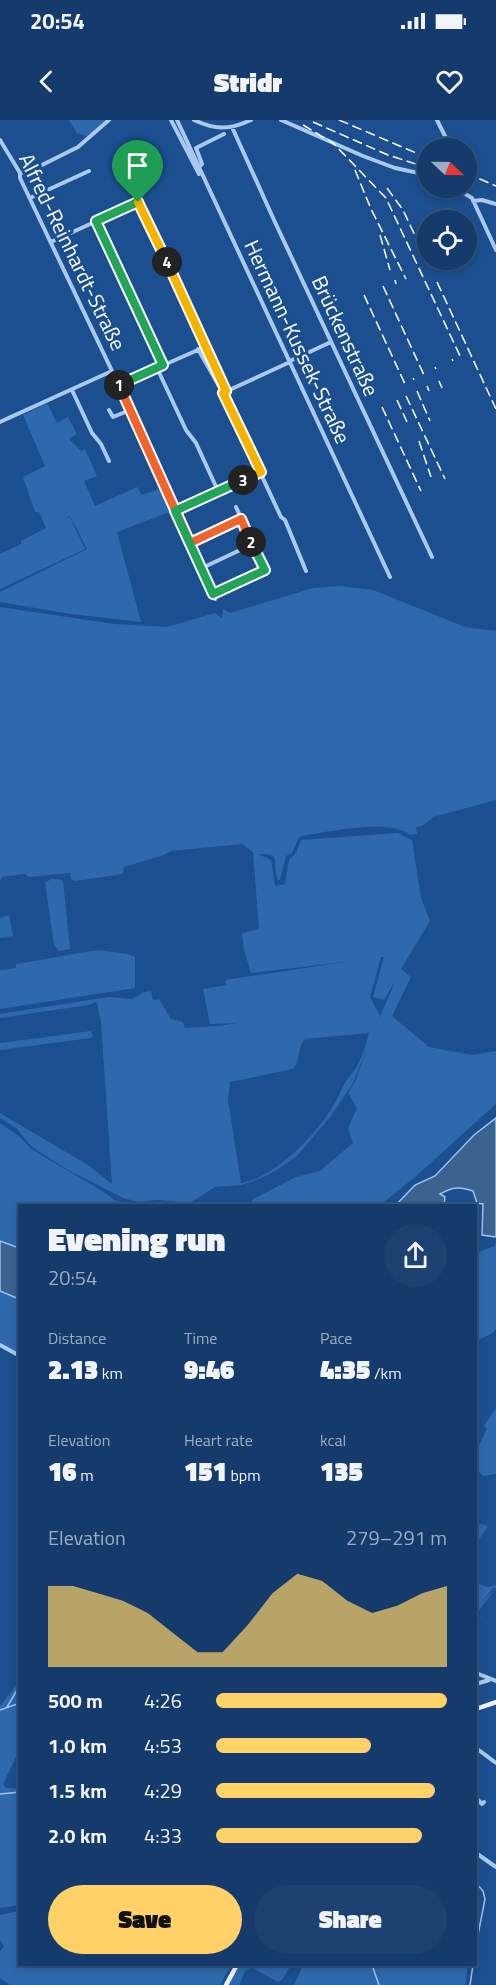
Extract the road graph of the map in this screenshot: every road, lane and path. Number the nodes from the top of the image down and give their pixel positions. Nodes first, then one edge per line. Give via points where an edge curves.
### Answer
1 (109, 120) edge
2 (171, 120) edge
3 (177, 120) edge
4 (194, 120) edge
5 (251, 120) edge
6 (280, 120) edge
7 (437, 120) edge
8 (232, 127) junction
9 (224, 134) dead end
10 (446, 138) edge
11 (0, 140) edge
12 (199, 167) junction
13 (89, 171) dead end
14 (201, 172) junction
15 (20, 173) junction
16 (417, 173) edge
17 (133, 177) dead end
18 (30, 198) junction
19 (471, 198) edge
20 (473, 201) junction
21 (138, 202) junction
22 (496, 204) edge
23 (96, 221) junction
24 (51, 242) junction
25 (496, 250) edge
26 (331, 342) junction
27 (206, 346) junction
28 (198, 350) junction
29 (290, 361) junction
30 (163, 365) junction
31 (157, 368) junction
32 (112, 371) junction
33 (119, 385) junction
34 (72, 390) junction
35 (224, 392) junction
36 (109, 410) dead end
37 (130, 410) junction
38 (0, 422) edge
39 (109, 461) dead end
40 (261, 472) junction
41 (218, 491) junction
42 (236, 507) dead end
43 (175, 511) junction
44 (241, 519) junction
45 (190, 543) junction
46 (253, 544) junction
47 (432, 557) dead end
48 (202, 568) junction
49 (306, 572) dead end
50 (390, 577) dead end
51 (213, 594) junction
52 (215, 599) dead end
53 (0, 1345) edge
54 (18, 1355) edge
55 (477, 1674) edge
56 (490, 1680) junction
57 (496, 1681) edge
58 (477, 1684) edge
59 (496, 1702) edge
60 (477, 1709) edge
61 (477, 1749) edge
62 (496, 1763) edge
63 (477, 1799) edge
64 (484, 1802) dead end
65 (477, 1854) edge
66 (496, 1868) edge
67 (236, 1966) edge
68 (226, 1985) edge

1 - 15 street via 78,147
2 - 14 street
3 - 12 street, Hermann-Kussek-Straße
4 - 8 street via 212,128
5 - 8 street
6 - 16 street via 374,160
7 - 10 street
8 - 26 street, Brückenstraße
9 - 12 street via 196,148 202,164
11 - 15 street, Alfred-Reinhardt-Straße
12 - 14 street, Hermann-Kussek-Straße
13 - 18 street
14 - 29 street, Hermann-Kussek-Straße
15 - 18 street, Alfred-Reinhardt-Straße
17 - 21 street via 141,200
18 - 24 street, Alfred-Reinhardt-Straße
19 - 20 street
20 - 22 street
20 - 25 street
21 - 23 street
21 - 27 street
23 - 24 street
23 - 30 street
24 - 32 street, Alfred-Reinhardt-Straße
26 - 29 street
26 - 47 street, Brückenstraße
27 - 28 street
27 - 35 street
28 - 30 street
28 - 35 street
29 - 35 street
29 - 50 street, Hermann-Kussek-Straße
30 - 31 street
31 - 33 street
31 - 41 street
32 - 33 street, Alfred-Reinhardt-Straße
32 - 34 street
33 - 37 street, Alfred-Reinhardt-Straße
34 - 38 street
34 - 39 street
35 - 40 street
36 - 37 street via 113,417
37 - 43 street, Alfred-Reinhardt-Straße
40 - 41 street
40 - 49 street
41 - 43 street
42 - 44 street
43 - 45 street, Alfred-Reinhardt-Straße
44 - 45 street
44 - 46 street
45 - 48 street, Alfred-Reinhardt-Straße
46 - 48 street
46 - 51 street via 265,570
48 - 51 street, Alfred-Reinhardt-Straße
51 - 52 street, Alfred-Reinhardt-Straße
53 - 54 street
55 - 56 street
56 - 57 street
56 - 58 street
59 - 60 main road
61 - 62 street
63 - 64 street
65 - 66 street
67 - 68 main road

